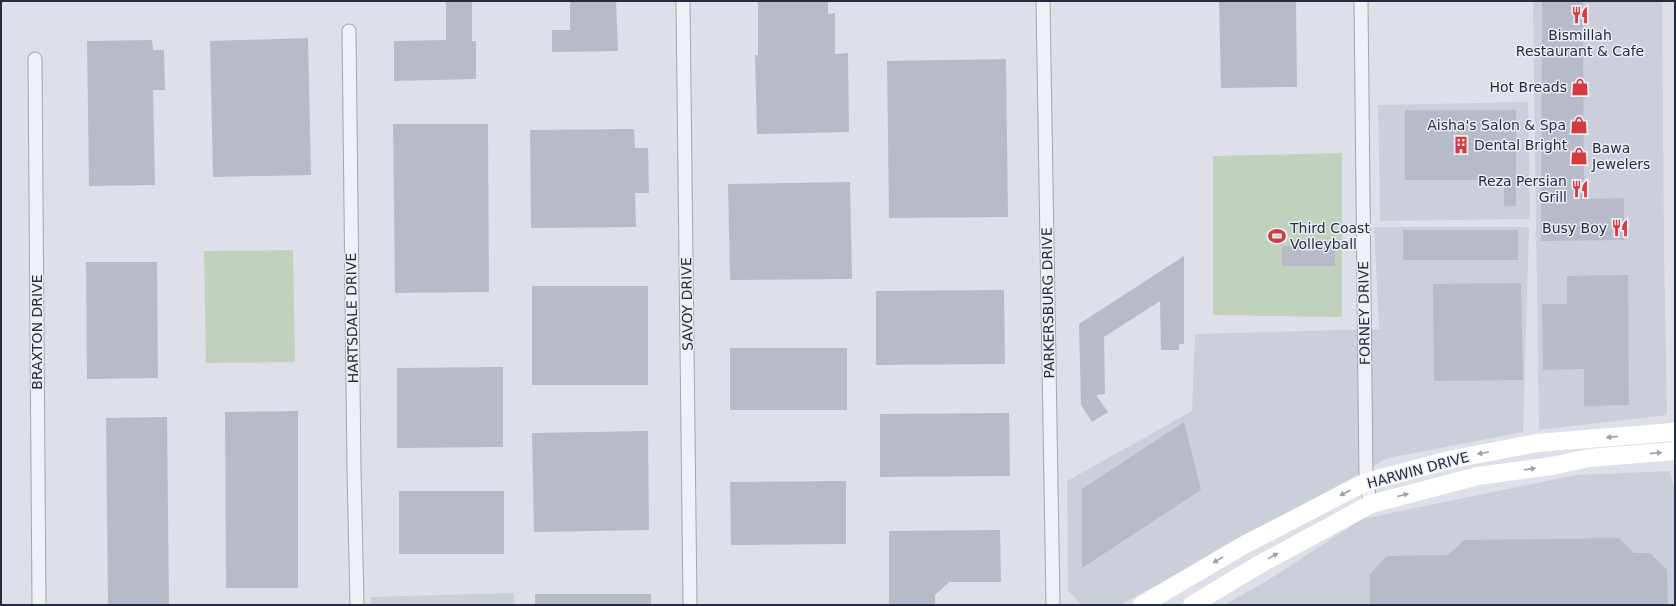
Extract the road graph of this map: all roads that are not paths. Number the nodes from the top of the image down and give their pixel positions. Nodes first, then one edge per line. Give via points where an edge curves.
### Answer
1 (1043, 1) edge
2 (1361, 1) edge
3 (683, 2) dead end
4 (349, 30) dead end
5 (35, 59) dead end
6 (1675, 433) edge
7 (1675, 450) edge
8 (1366, 482) junction
9 (1371, 504) junction
10 (1242, 546) junction
11 (1255, 567) junction
12 (39, 605) edge
13 (357, 605) edge
14 (690, 605) edge
15 (1052, 605) edge
16 (1142, 605) edge
17 (1192, 605) edge

1 - 15 street, PARKERSBURG DRIVE
2 - 8 street, FORNEY DRIVE
3 - 14 street, SAVOY DRIVE
4 - 13 street, HARTSDALE DRIVE
5 - 12 street, BRAXTON DRIVE
6 -> 8 main road, HARWIN DRIVE via 1538,444 1453,459
9 -> 7 main road, HARWIN DRIVE via 1478,476 1589,458
8 - 9 street, FORNEY DRIVE
8 -> 10 main road, HARWIN DRIVE
11 -> 9 main road, HARWIN DRIVE
10 - 11 main road
10 -> 16 main road, HARWIN DRIVE
11 - 17 main road, HARWIN DRIVE

